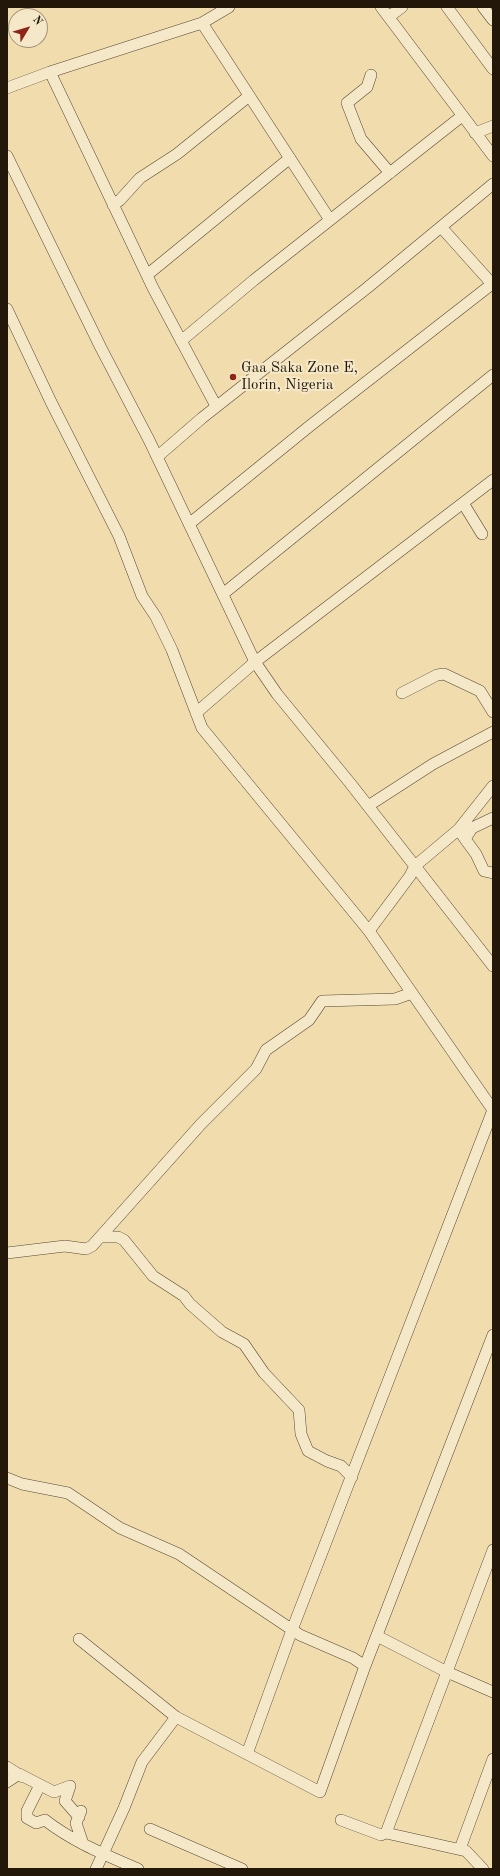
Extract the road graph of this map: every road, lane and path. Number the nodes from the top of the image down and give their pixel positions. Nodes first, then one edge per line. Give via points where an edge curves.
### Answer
1 (229, 7) edge
2 (381, 7) edge
3 (402, 7) edge
4 (447, 7) edge
5 (483, 7) edge
6 (390, 16) junction
7 (493, 20) edge
8 (202, 23) junction
9 (493, 69) edge
10 (50, 72) junction
11 (371, 75) dead end
12 (7, 88) edge
13 (249, 96) junction
14 (462, 116) junction
15 (493, 126) edge
16 (475, 133) junction
17 (492, 155) edge
18 (7, 156) edge
19 (290, 158) junction
20 (390, 172) junction
21 (493, 184) edge
22 (113, 205) junction
23 (330, 220) junction
24 (441, 227) junction
25 (147, 275) junction
26 (493, 284) edge
27 (7, 309) edge
28 (181, 341) junction
29 (493, 375) edge
30 (216, 406) junction
31 (157, 457) junction
32 (493, 480) edge
33 (463, 503) junction
34 (189, 524) junction
35 (482, 534) dead end
36 (223, 594) junction
37 (255, 662) junction
38 (402, 693) dead end
39 (196, 712) junction
40 (493, 712) edge
41 (493, 732) edge
42 (493, 786) edge
43 (368, 806) junction
44 (493, 818) edge
45 (462, 834) junction
46 (415, 866) junction
47 (493, 873) edge
48 (370, 931) junction
49 (493, 966) edge
50 (412, 993) junction
51 (493, 1110) edge
52 (100, 1237) junction
53 (7, 1253) edge
54 (493, 1335) edge
55 (352, 1477) junction
56 (7, 1478) edge
57 (493, 1550) edge
58 (292, 1630) junction
59 (377, 1636) junction
60 (79, 1639) dead end
61 (365, 1666) junction
62 (447, 1672) junction
63 (493, 1692) edge
64 (176, 1717) junction
65 (247, 1754) junction
66 (493, 1758) edge
67 (7, 1767) edge
68 (19, 1774) junction
69 (7, 1782) edge
70 (42, 1785) junction
71 (341, 1820) dead end
72 (150, 1829) dead end
73 (386, 1833) junction
74 (83, 1844) junction
75 (460, 1849) junction
76 (102, 1854) junction
77 (96, 1869) edge
78 (138, 1869) edge
79 (242, 1869) edge
80 (483, 1869) edge

1 - 8 street
2 - 6 street
3 - 6 street
4 - 9 street
5 - 7 street
6 - 14 street
8 - 10 street
8 - 13 street
10 - 12 street
10 - 22 street
11 - 20 street via 367,87 347,103 361,140
13 - 19 street
13 - 22 street via 177,154 140,178
14 - 16 street
14 - 20 street
15 - 16 street
16 - 17 street
18 - 31 street
19 - 23 street
19 - 25 street
20 - 23 street
21 - 24 street
22 - 25 street
23 - 28 street
24 - 26 street
24 - 30 street
25 - 28 street
26 - 34 street via 311,425
27 - 39 street via 119,536 142,596 156,617 172,650
28 - 30 street
29 - 36 street
30 - 31 street
31 - 34 street
32 - 33 street
33 - 35 street
33 - 37 street
34 - 36 street
36 - 37 street
37 - 39 street
37 - 43 street via 277,694
38 - 40 street via 444,674 480,691
39 - 48 street via 202,728
41 - 43 street via 433,764
42 - 45 street
43 - 46 street
44 - 45 street
45 - 46 street
45 - 47 street via 484,871
46 - 48 street
46 - 49 street
48 - 50 street
50 - 51 street
50 - 52 street via 395,999 322,1001 310,1020 266,1050 256,1069 201,1124
51 - 55 street
52 - 53 street via 86,1249 65,1246
52 - 55 street via 118,1237 124,1240 153,1276 184,1296 222,1332 244,1344 264,1373 299,1410 301,1434 308,1451 341,1466
54 - 59 street
55 - 58 street
56 - 58 street via 22,1484 68,1493 120,1528 179,1554
57 - 62 street
58 - 61 street
58 - 65 street
59 - 61 street
59 - 62 street
60 - 64 street
61 - 65 street via 320,1792
62 - 63 street
62 - 73 street
64 - 65 street
64 - 76 street via 142,1762
66 - 75 street
67 - 68 street
68 - 69 street
68 - 70 street
70 - 74 street via 54,1792 70,1786 65,1801 80,1814 76,1823
70 - 74 street via 27,1811 27,1818 36,1823 45,1820
71 - 73 street via 381,1835
72 - 79 street
73 - 75 street
74 - 76 street
75 - 80 street via 466,1851
76 - 77 street
76 - 78 street

